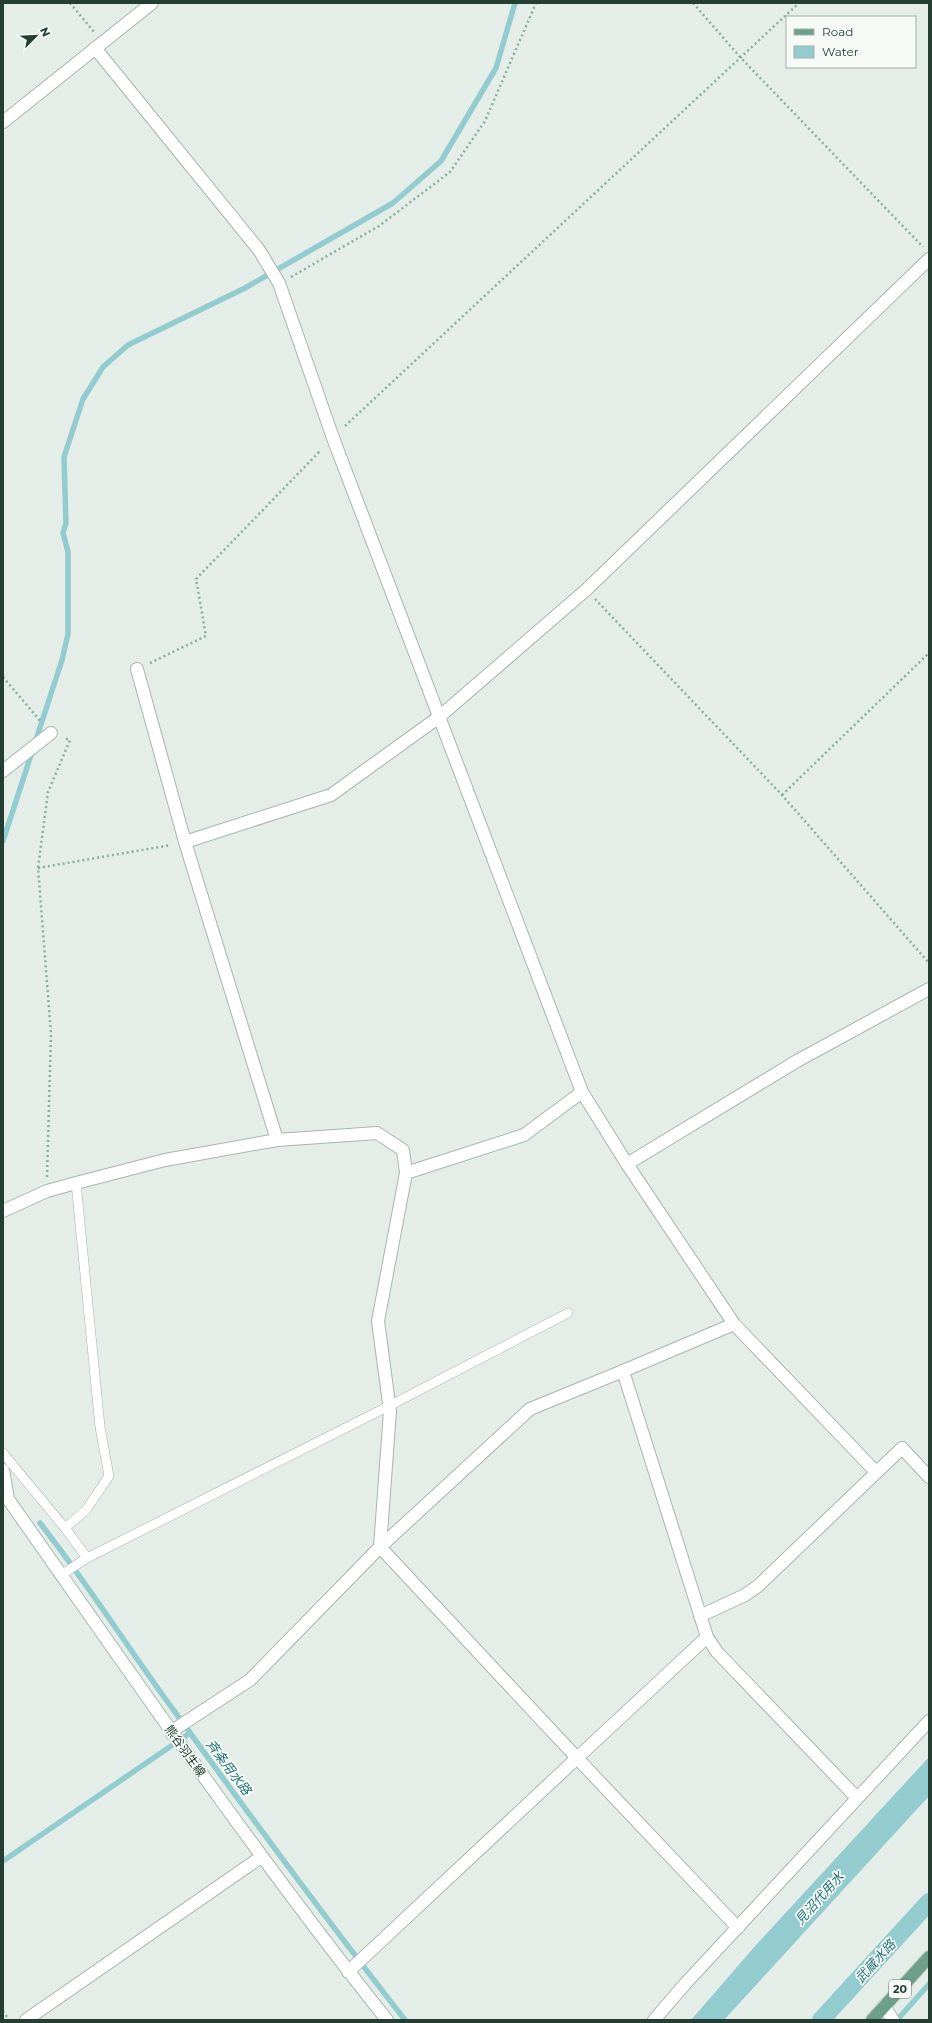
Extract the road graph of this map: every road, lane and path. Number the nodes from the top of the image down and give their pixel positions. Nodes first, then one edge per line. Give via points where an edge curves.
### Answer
1 (70, 3) edge
2 (152, 3) edge
3 (536, 3) edge
4 (693, 3) edge
5 (799, 3) edge
6 (98, 45) junction
7 (740, 56) junction
8 (3, 122) edge
9 (924, 248) dead end
10 (929, 259) edge
11 (279, 283) junction
12 (333, 438) junction
13 (586, 590) junction
14 (929, 653) edge
15 (137, 669) joint
16 (3, 677) edge
17 (440, 718) junction
18 (51, 733) junction
19 (3, 771) edge
20 (782, 795) junction
21 (185, 842) junction
22 (38, 868) junction
23 (929, 963) edge
24 (929, 989) edge
25 (582, 1092) junction
26 (277, 1140) junction
27 (627, 1164) junction
28 (406, 1173) junction
29 (76, 1183) junction
30 (47, 1192) junction
31 (3, 1211) edge
32 (568, 1313) dead end
33 (734, 1324) junction
34 (623, 1371) junction
35 (389, 1406) junction
36 (3, 1453) edge
37 (3, 1470) edge
38 (876, 1472) junction
39 (929, 1477) edge
40 (65, 1528) junction
41 (380, 1547) junction
42 (86, 1559) junction
43 (63, 1574) junction
44 (700, 1616) junction
45 (707, 1637) junction
46 (929, 1721) edge
47 (174, 1731) junction
48 (577, 1758) junction
49 (857, 1798) junction
50 (262, 1857) junction
51 (738, 1928) junction
52 (929, 1957) edge
53 (351, 1970) junction
54 (884, 2006) junction
55 (3, 2011) edge
56 (892, 2018) edge
57 (9, 2020) edge
58 (26, 2020) edge
59 (387, 2020) edge
60 (654, 2020) edge
61 (872, 2020) edge

1 - 6 path
2 - 6 street
3 - 11 path via 485,121 450,172 379,226
4 - 7 path
5 - 7 path
6 - 8 street
6 - 11 street via 259,250
7 - 9 path
7 - 12 path
10 - 13 street
11 - 12 street
12 - 15 path via 196,579 206,636
12 - 17 street
13 - 17 street
13 - 20 path
14 - 20 path
15 - 21 street
16 - 18 path
17 - 21 street via 331,795
17 - 25 street
18 - 19 street
18 - 22 path via 70,740 48,792
20 - 23 path
21 - 22 path
21 - 26 street
22 - 30 path via 51,1034
24 - 27 street via 797,1061
25 - 27 street
25 - 28 street via 524,1135
26 - 28 street via 376,1133 403,1150
26 - 29 street via 165,1160
27 - 33 street
28 - 35 street via 378,1321
29 - 30 street
29 - 40 lane via 100,1427 109,1476 86,1510
30 - 31 street
32 - 35 lane
33 - 34 street
33 - 38 street
34 - 41 street via 530,1408
34 - 44 street
35 - 41 street
35 - 42 lane
36 - 40 lane
37 - 43 street, 熊谷羽生線 via 8,1499
38 - 39 street via 902,1448
38 - 44 street via 752,1591
40 - 42 lane
41 - 47 street via 250,1680
41 - 48 street
42 - 43 lane
43 - 47 street, 熊谷羽生線
44 - 45 street
45 - 48 street
45 - 49 street via 717,1652
46 - 49 street
47 - 50 street, 熊谷羽生線
48 - 51 street
48 - 53 street
49 - 51 street
50 - 53 street, 熊谷羽生線
50 - 58 street
51 - 60 street
52 - 54 main road, 20
53 - 59 street, 熊谷羽生線
54 - 56 street
54 - 61 main road, 20
55 - 57 path

